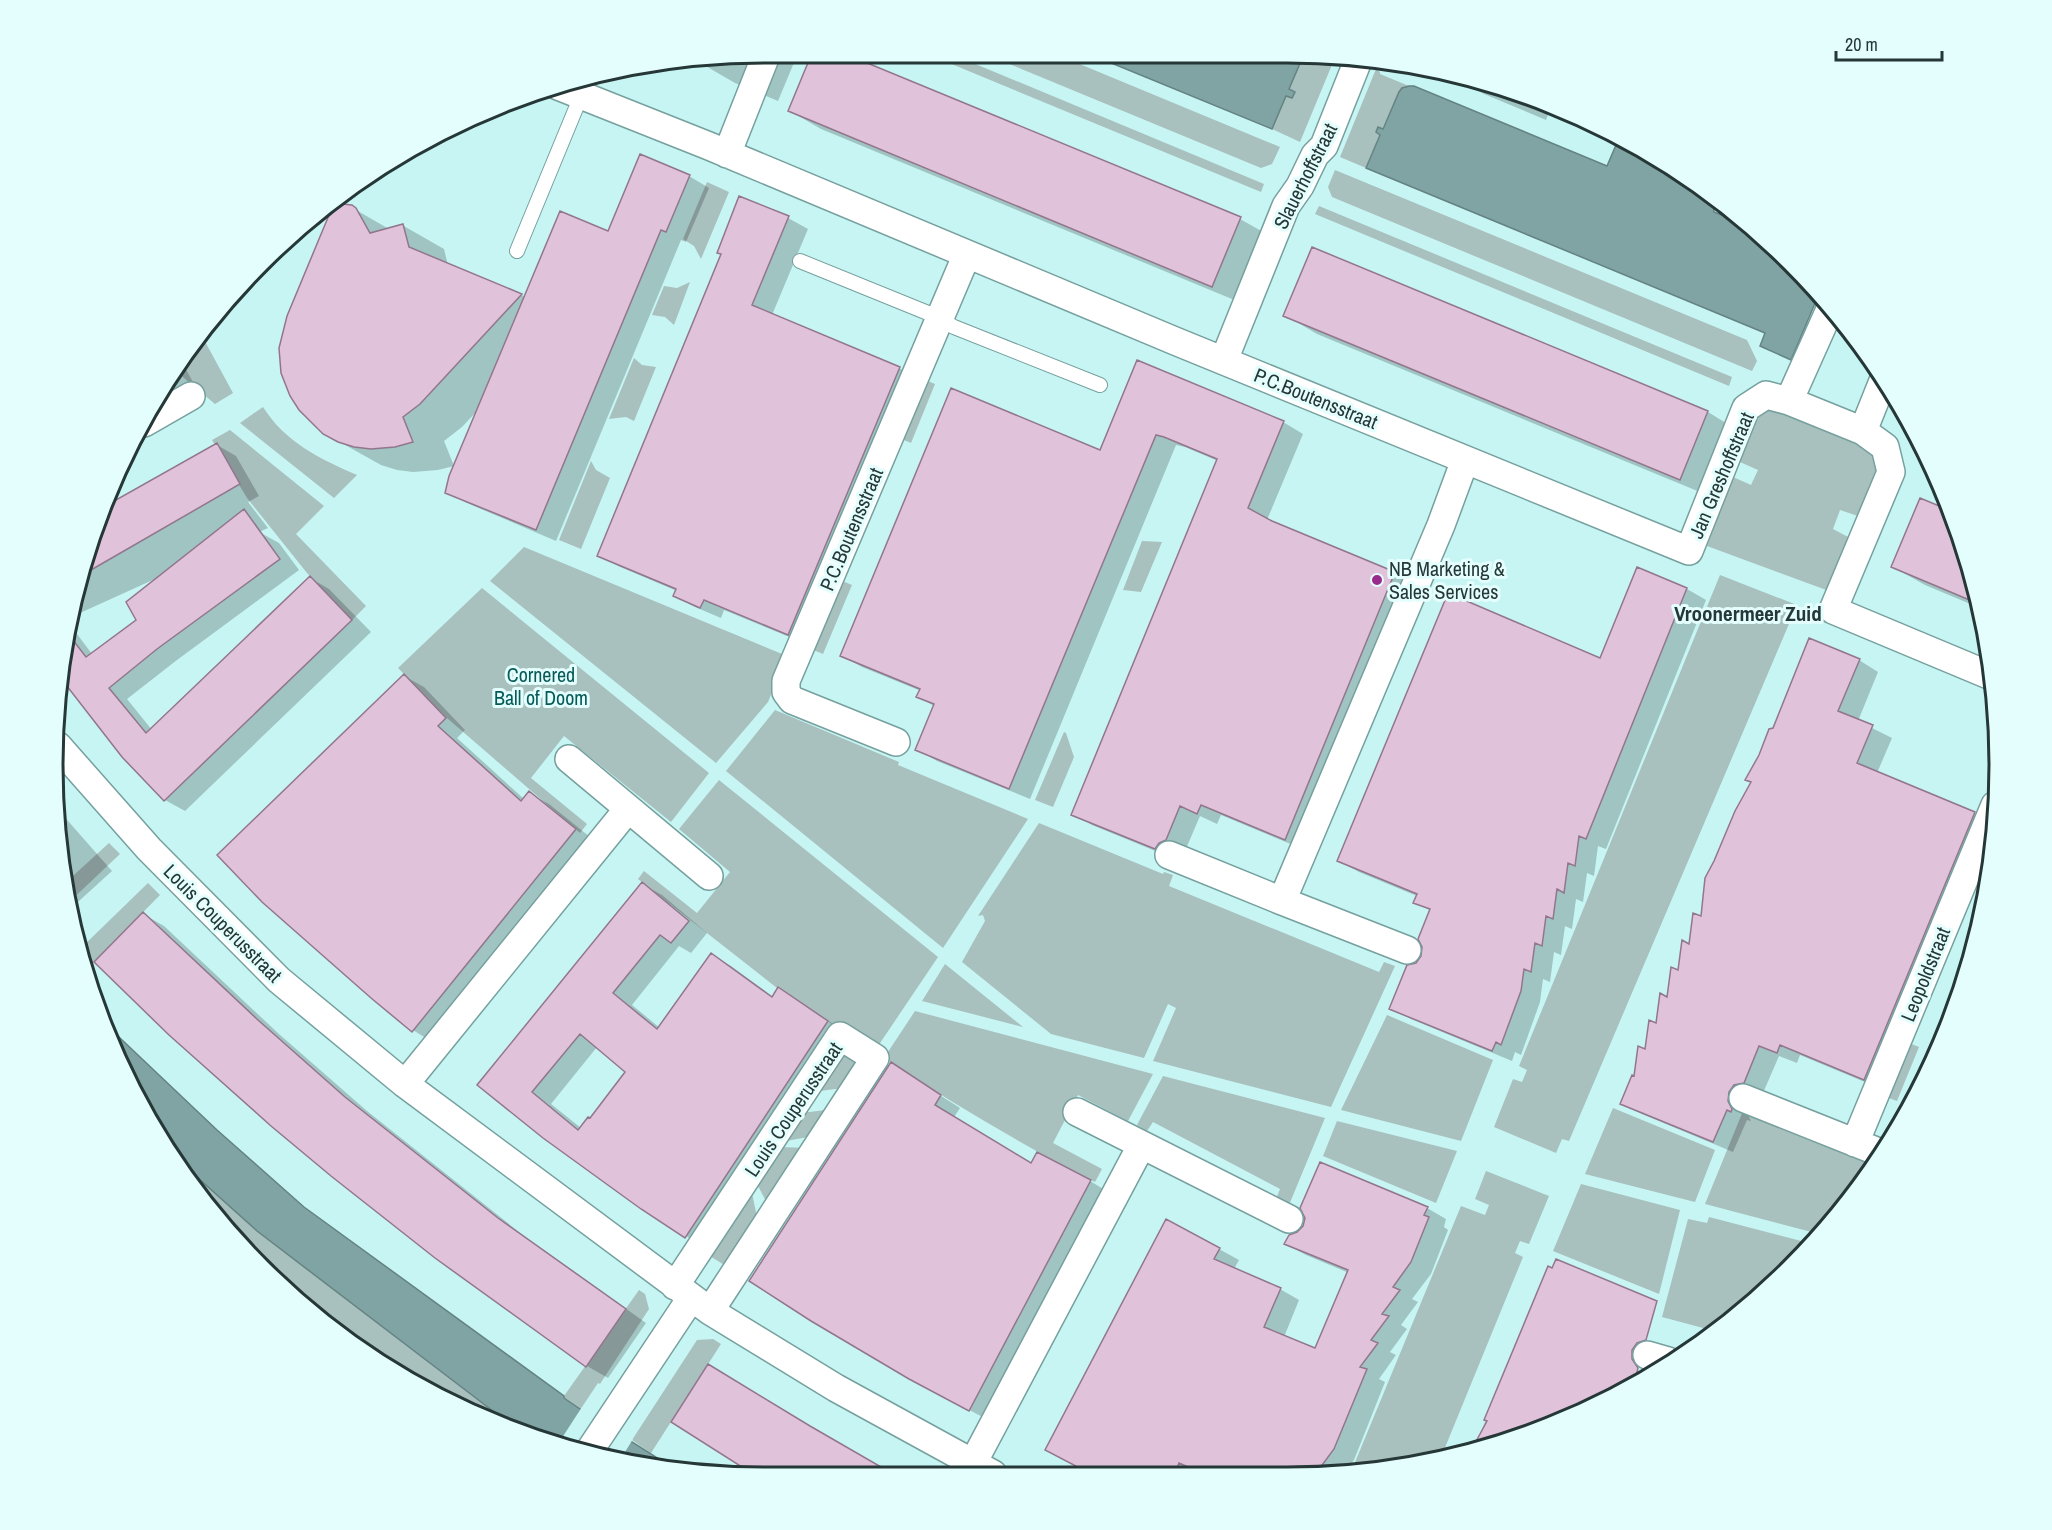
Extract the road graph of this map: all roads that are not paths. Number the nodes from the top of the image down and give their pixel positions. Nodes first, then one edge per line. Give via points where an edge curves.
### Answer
1 (763, 63) edge
2 (1355, 67) edge
3 (569, 91) edge
4 (727, 154) junction
5 (517, 250) dead end
6 (967, 254) junction
7 (800, 261) dead end
8 (1827, 317) edge
9 (940, 321) junction
10 (1224, 360) junction
11 (1100, 386) dead end
12 (1880, 389) edge
13 (191, 396) dead end
14 (1789, 401) junction
15 (156, 416) edge
16 (1863, 431) junction
17 (1465, 460) junction
18 (1689, 551) joint
19 (1983, 673) edge
20 (896, 742) dead end
21 (64, 752) edge
22 (569, 759) dead end
23 (628, 809) junction
24 (1986, 828) edge
25 (1169, 855) dead end
26 (709, 876) dead end
27 (1282, 902) junction
28 (1407, 950) dead end
29 (405, 1084) junction
30 (1743, 1098) dead end
31 (1077, 1113) dead end
32 (1855, 1143) junction
33 (1142, 1146) junction
34 (1874, 1150) edge
35 (1289, 1219) dead end
36 (692, 1299) junction
37 (593, 1445) edge
38 (981, 1467) edge
39 (983, 1467) edge

1 - 4 street
2 - 10 street, Slauerhoffstraat via 1324,146 1286,206
3 - 4 street, P.C.Boutensstraat
3 - 5 lane, P.C.Boutensstraat
4 - 6 street, P.C.Boutensstraat
6 - 9 street, P.C.Boutensstraat
6 - 10 street, P.C.Boutensstraat
7 - 9 lane
8 - 14 street
9 - 11 lane
9 - 20 street, P.C.Boutensstraat via 786,681 786,692 792,700
10 - 17 street, P.C.Boutensstraat
12 - 16 street
13 - 15 street
14 - 16 street, Jan Greshoffstraat
14 - 18 street, Jan Greshoffstraat via 1766,395 1746,408
16 - 19 street, Jan Greshoffstraat via 1885,447 1891,472 1833,610
17 - 18 street, P.C.Boutensstraat
17 - 27 street
21 - 29 street, Louis Couperusstraat via 149,849 279,980
22 - 23 street
23 - 26 street
23 - 29 street
24 - 32 street, Leopoldstraat
25 - 27 street
27 - 28 street
29 - 36 street, Louis Couperusstraat
30 - 32 street
31 - 33 street
32 - 34 street
33 - 35 street
33 - 39 street, Louis Couperusstraat
36 - 36 street, Louis Couperusstraat via 874,1058 840,1036
36 - 37 street, Louis Couperusstraat
36 - 38 street, Louis Couperusstraat via 836,1388

